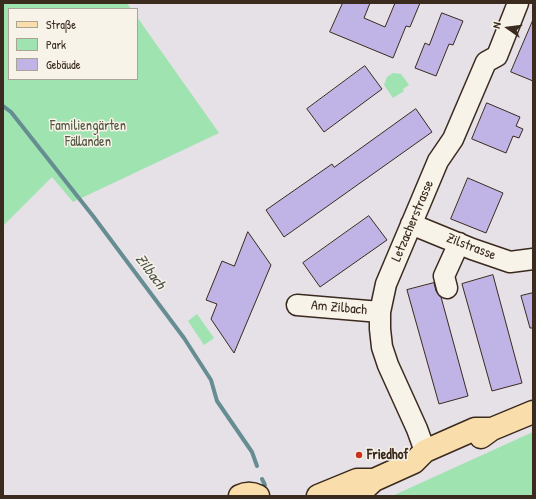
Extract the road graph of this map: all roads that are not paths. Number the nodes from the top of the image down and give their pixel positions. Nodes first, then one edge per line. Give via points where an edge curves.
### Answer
1 (518, 3) edge
2 (411, 224) junction
3 (459, 243) junction
4 (533, 259) edge
5 (447, 288) dead end
6 (297, 305) dead end
7 (380, 312) junction
8 (533, 412) edge
9 (420, 457) junction
10 (374, 480) junction
11 (240, 496) edge
12 (258, 496) edge
13 (318, 496) edge
14 (354, 496) edge

1 - 2 street, Letzacherstrasse via 497,56 486,62 453,139 438,161
2 - 3 street, Zilstrasse
2 - 7 street, Letzacherstrasse via 386,284
3 - 4 street, Zilstrasse via 510,262
3 - 5 street via 444,276
6 - 7 street, Am Zilbach
7 - 9 street, Letzacherstrasse via 382,347 416,429
8 - 9 main road via 492,429 475,429
9 - 10 main road
10 - 13 main road via 357,480
10 - 14 main road
11 - 12 main road

